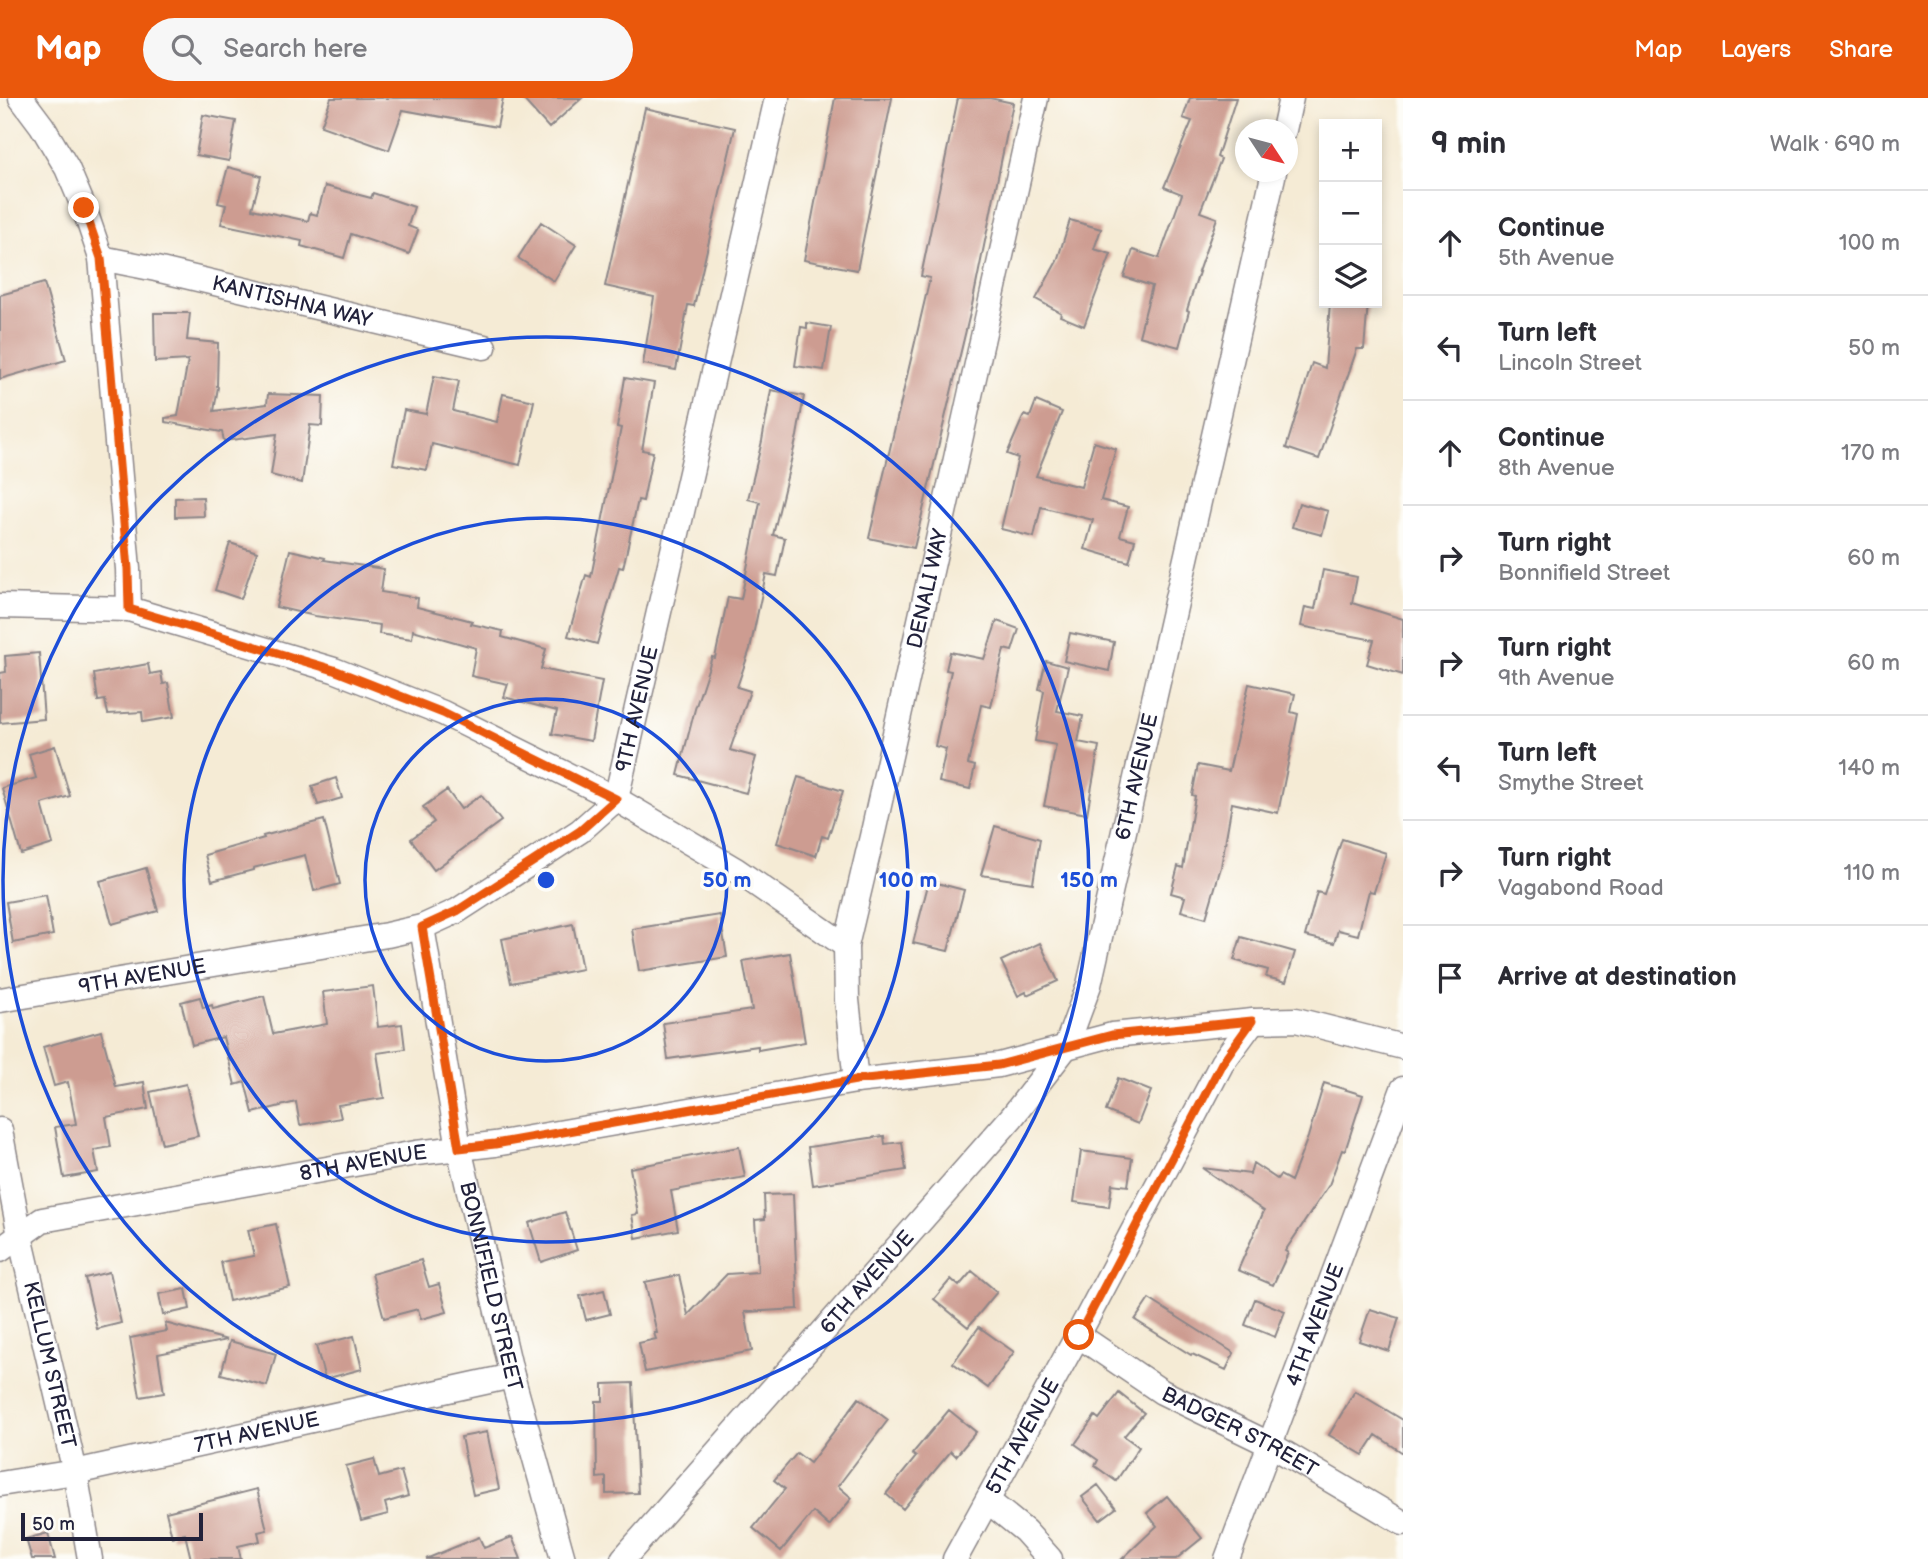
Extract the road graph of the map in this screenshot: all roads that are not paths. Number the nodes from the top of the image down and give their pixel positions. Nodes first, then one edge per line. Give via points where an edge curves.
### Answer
1 (21, 98) edge
2 (776, 98) edge
3 (1036, 98) edge
4 (1291, 98) edge
5 (1286, 119) edge
6 (1272, 182) edge
7 (101, 258) junction
8 (484, 347) dead end
9 (0, 606) edge
10 (129, 609) junction
11 (616, 799) junction
12 (422, 927) junction
13 (846, 946) junction
14 (0, 1000) edge
15 (1252, 1021) junction
16 (1066, 1047) junction
17 (1403, 1047) edge
18 (856, 1080) junction
19 (1403, 1089) edge
20 (0, 1130) edge
21 (459, 1148) junction
22 (10, 1243) edge
23 (1079, 1335) junction
24 (512, 1376) junction
25 (1271, 1445) junction
26 (75, 1472) junction
27 (0, 1484) edge
28 (988, 1501) junction
29 (1403, 1523) edge
30 (90, 1559) edge
31 (563, 1559) edge
32 (623, 1559) edge
33 (955, 1559) edge
34 (1050, 1559) edge
35 (1227, 1559) edge

1 - 7 street via 67,168
2 - 11 street, 9TH AVENUE
3 - 13 street, DENALI WAY
4 - 5 street
6 - 16 street, 6TH AVENUE via 1089,985
7 - 8 street, KANTISHNA WAY
7 - 10 street
9 - 10 street
10 - 11 street via 334,670 443,713
11 - 12 street, 9TH AVENUE via 580,831 457,911
11 - 13 street via 736,870
12 - 14 street, 9TH AVENUE
12 - 21 street, BONNIFIELD STREET
13 - 18 street, DENALI WAY
15 - 16 street, 8TH AVENUE via 1112,1035
15 - 17 street, 8TH AVENUE via 1296,1020
15 - 23 street, 5TH AVENUE via 1222,1063
16 - 18 street, 8TH AVENUE via 999,1065
16 - 32 street, 6TH AVENUE via 1003,1127
18 - 21 street, 8TH AVENUE
19 - 25 street, 4TH AVENUE
20 - 22 street, KELLUM STREET
21 - 22 street, 8TH AVENUE via 42,1220
21 - 24 street, BONNIFIELD STREET
22 - 26 street, KELLUM STREET
23 - 25 street, BADGER STREET via 1162,1392
23 - 28 street, 5TH AVENUE
24 - 26 street, 7TH AVENUE
24 - 31 street, BONNIFIELD STREET
25 - 29 street, BADGER STREET
25 - 35 street, 4TH AVENUE
26 - 27 street, 7TH AVENUE
26 - 30 street, KELLUM STREET
28 - 33 street, 5TH AVENUE
28 - 34 street

